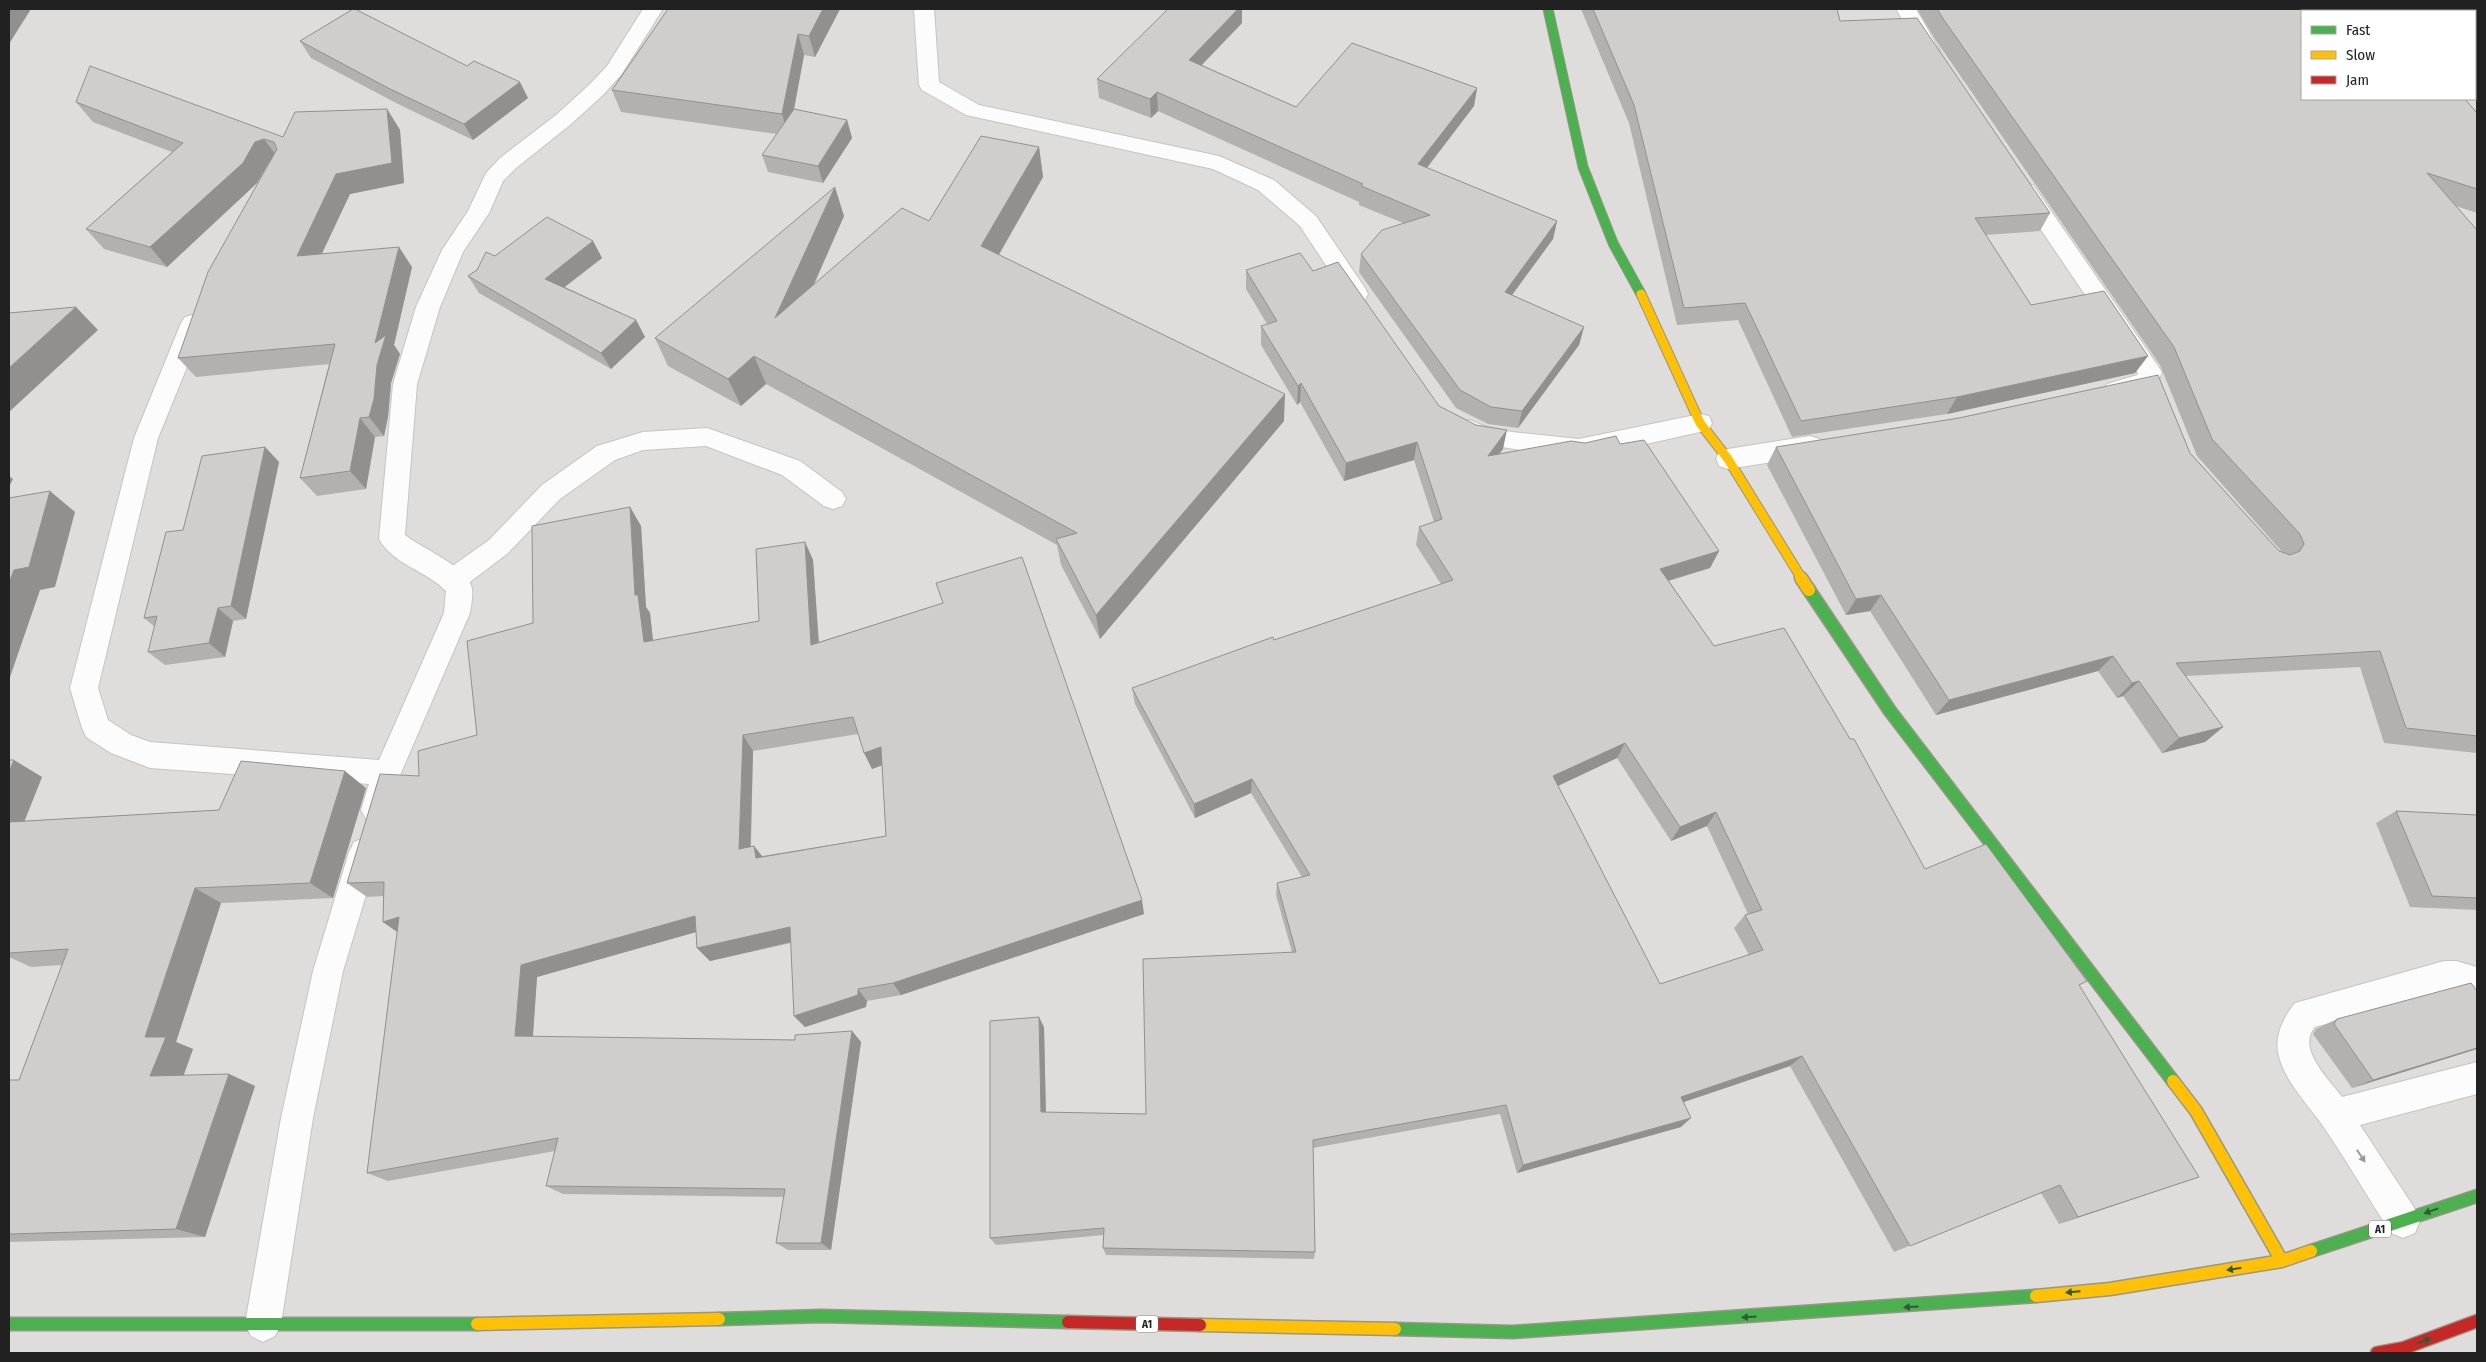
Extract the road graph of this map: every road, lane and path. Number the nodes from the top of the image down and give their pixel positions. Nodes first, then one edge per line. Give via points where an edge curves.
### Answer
1 (653, 9) edge
2 (924, 9) edge
3 (1548, 9) edge
4 (1906, 9) edge
5 (1940, 66) edge
6 (2012, 170) edge
7 (203, 304) edge
8 (1370, 312) edge
9 (2150, 372) junction
10 (2090, 395) edge
11 (2160, 399) edge
12 (1452, 420) edge
13 (1700, 423) junction
14 (1832, 443) edge
15 (1728, 459) junction
16 (833, 499) dead end
17 (453, 580) junction
18 (387, 773) junction
19 (2477, 982) edge
20 (2477, 1078) edge
21 (2335, 1115) junction
22 (2477, 1196) edge
23 (2403, 1221) junction
24 (2282, 1261) junction
25 (2477, 1321) edge
26 (9, 1324) edge
27 (263, 1324) junction
28 (2377, 1353) edge

1 - 17 street via 614,70 596,90 494,178 478,213 453,250 428,307 405,384 392,539
2 - 8 street via 929,85 973,110 1219,163 1266,185 1308,220
3 - 13 main road via 1583,167 1613,244 1644,300
4 - 5 street
6 - 9 street
7 - 18 street via 146,438 84,688 96,728 121,744 150,755
9 - 10 street via 2148,382
9 - 11 street
12 - 13 street via 1482,435 1579,449
13 - 15 main road
14 - 15 street
15 - 24 main road via 1805,584 1890,711 2196,1111
16 - 17 street via 792,468 707,437 643,441 606,453 551,492 498,547
17 - 18 street via 459,588 457,613
18 - 27 street via 328,971 297,1118
19 - 21 street via 2444,976 2306,1014 2295,1031 2293,1049 2296,1060
20 - 21 street
21 -> 23 street
22 -> 23 main road, A1
23 - 24 main road, A1
24 -> 27 main road, A1 via 2110,1289 1955,1304 1513,1332 821,1316 564,1324
28 -> 25 main road via 2404,1348
26 - 27 main road, A1

